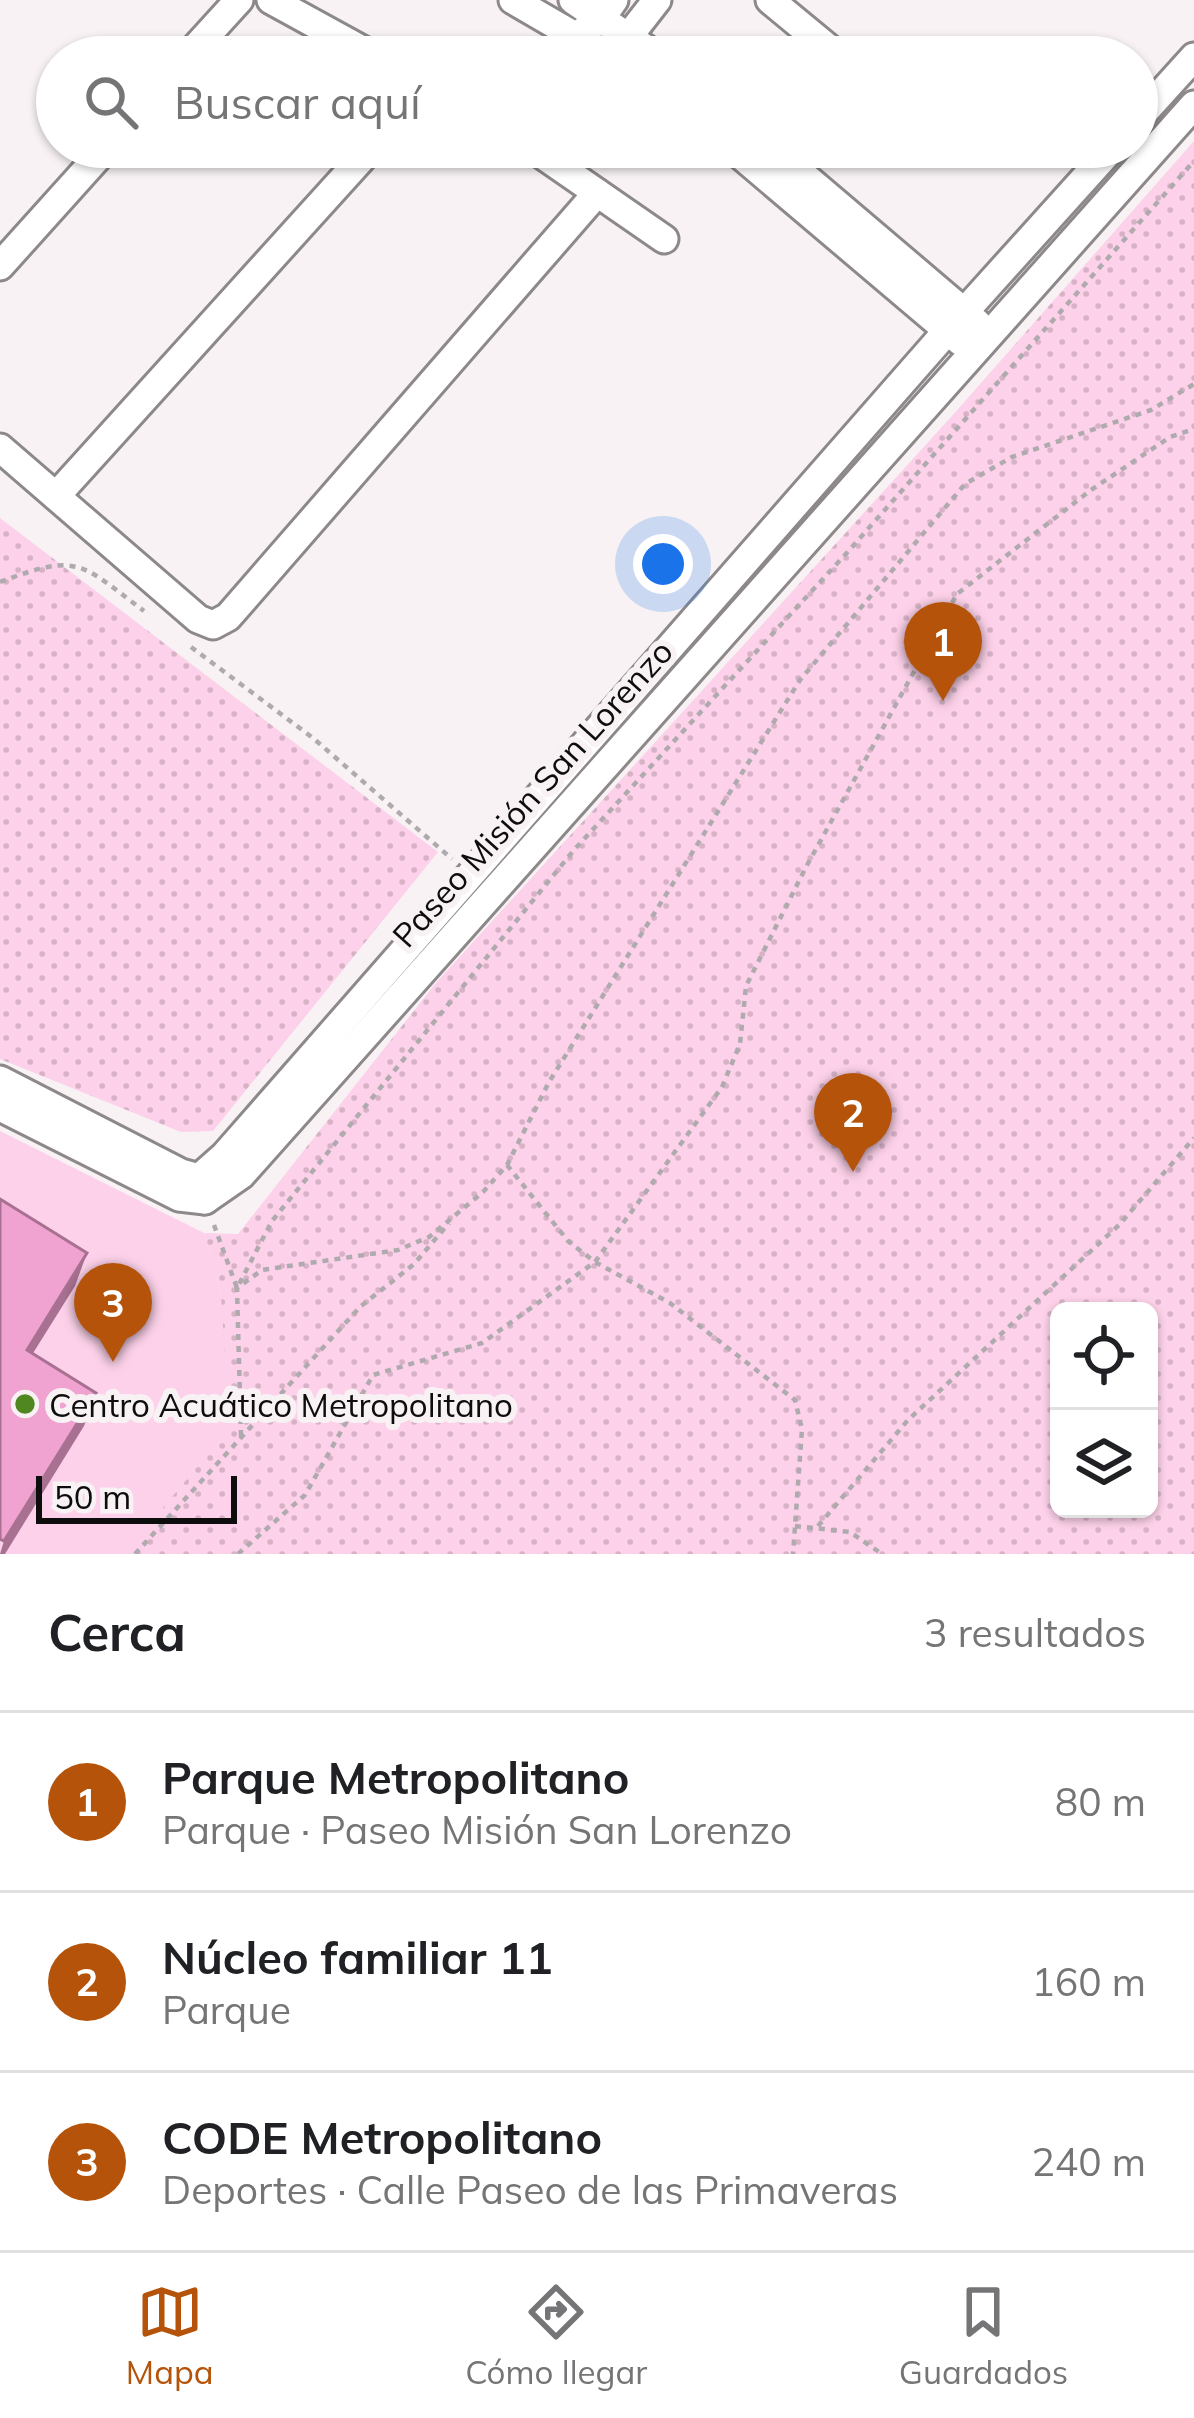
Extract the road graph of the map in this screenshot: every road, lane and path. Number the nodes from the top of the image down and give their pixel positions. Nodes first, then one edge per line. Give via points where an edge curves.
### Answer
1 (238, 0) edge
2 (271, 0) edge
3 (514, 0) edge
4 (573, 0) edge
5 (657, 0) edge
6 (776, 2) edge
7 (608, 9) edge
8 (206, 36) edge
9 (337, 36) edge
10 (578, 36) joint
11 (625, 36) edge
12 (815, 36) edge
13 (1194, 57) edge
14 (1158, 97) edge
15 (1194, 104) edge
16 (1158, 145) edge
17 (1194, 161) edge
18 (87, 168) edge
19 (353, 168) edge
20 (561, 168) edge
21 (757, 168) edge
22 (792, 168) edge
23 (1094, 168) edge
24 (1137, 168) edge
25 (597, 193) junction
26 (664, 239) dead end
27 (0, 266) edge
28 (956, 321) junction
29 (982, 343) junction
30 (1194, 384) edge
31 (1194, 429) edge
32 (0, 448) edge
33 (56, 496) junction
34 (0, 582) edge
35 (143, 611) dead end
36 (178, 637) dead end
37 (469, 874) junction
38 (0, 1080) edge
39 (0, 1107) edge
40 (1194, 1138) edge
41 (507, 1165) junction
42 (202, 1189) junction
43 (459, 1212) junction
44 (596, 1262) junction
45 (237, 1288) junction
46 (241, 1436) junction
47 (795, 1526) junction
48 (818, 1526) junction
49 (135, 1554) edge
50 (238, 1554) edge
51 (793, 1554) edge
52 (882, 1554) edge

1 - 8 street
2 - 9 street
3 - 10 street
4 - 7 street
5 - 11 street
6 - 12 street
7 - 10 street
13 - 14 street
15 - 16 street, Paseo Misión San Lorenzo
17 - 45 path via 574,850 272,1221
18 - 27 street
19 - 33 street
20 - 25 street
21 - 28 street
22 - 28 street
23 - 28 street, Paseo Misión San Lorenzo
24 - 29 street, Paseo Misión San Lorenzo
25 - 26 street
25 - 33 street via 228,617 213,625 198,619
28 - 29 street
28 - 37 street, Paseo Misión San Lorenzo
29 - 42 street, Paseo Misión San Lorenzo via 241,1175
30 - 41 path via 1151,410 1012,457 965,484 935,517 800,680 549,1082
31 - 44 path via 1091,490 957,594 746,986 740,1044 722,1087
32 - 33 street
34 - 35 path via 71,562
36 - 37 path via 313,738
37 - 42 street, Paseo Misión San Lorenzo
38 - 42 street
39 - 42 street via 179,1197
40 - 48 path via 1119,1225 908,1420
41 - 43 path
41 - 44 path
42 - 45 path
43 - 45 path via 398,1250 262,1270
43 - 46 path
44 - 47 path via 670,1303 796,1400 802,1429
44 - 50 path via 482,1342 373,1375 305,1495
45 - 46 path
46 - 49 path
47 - 48 path
47 - 51 path
48 - 52 path via 850,1532

